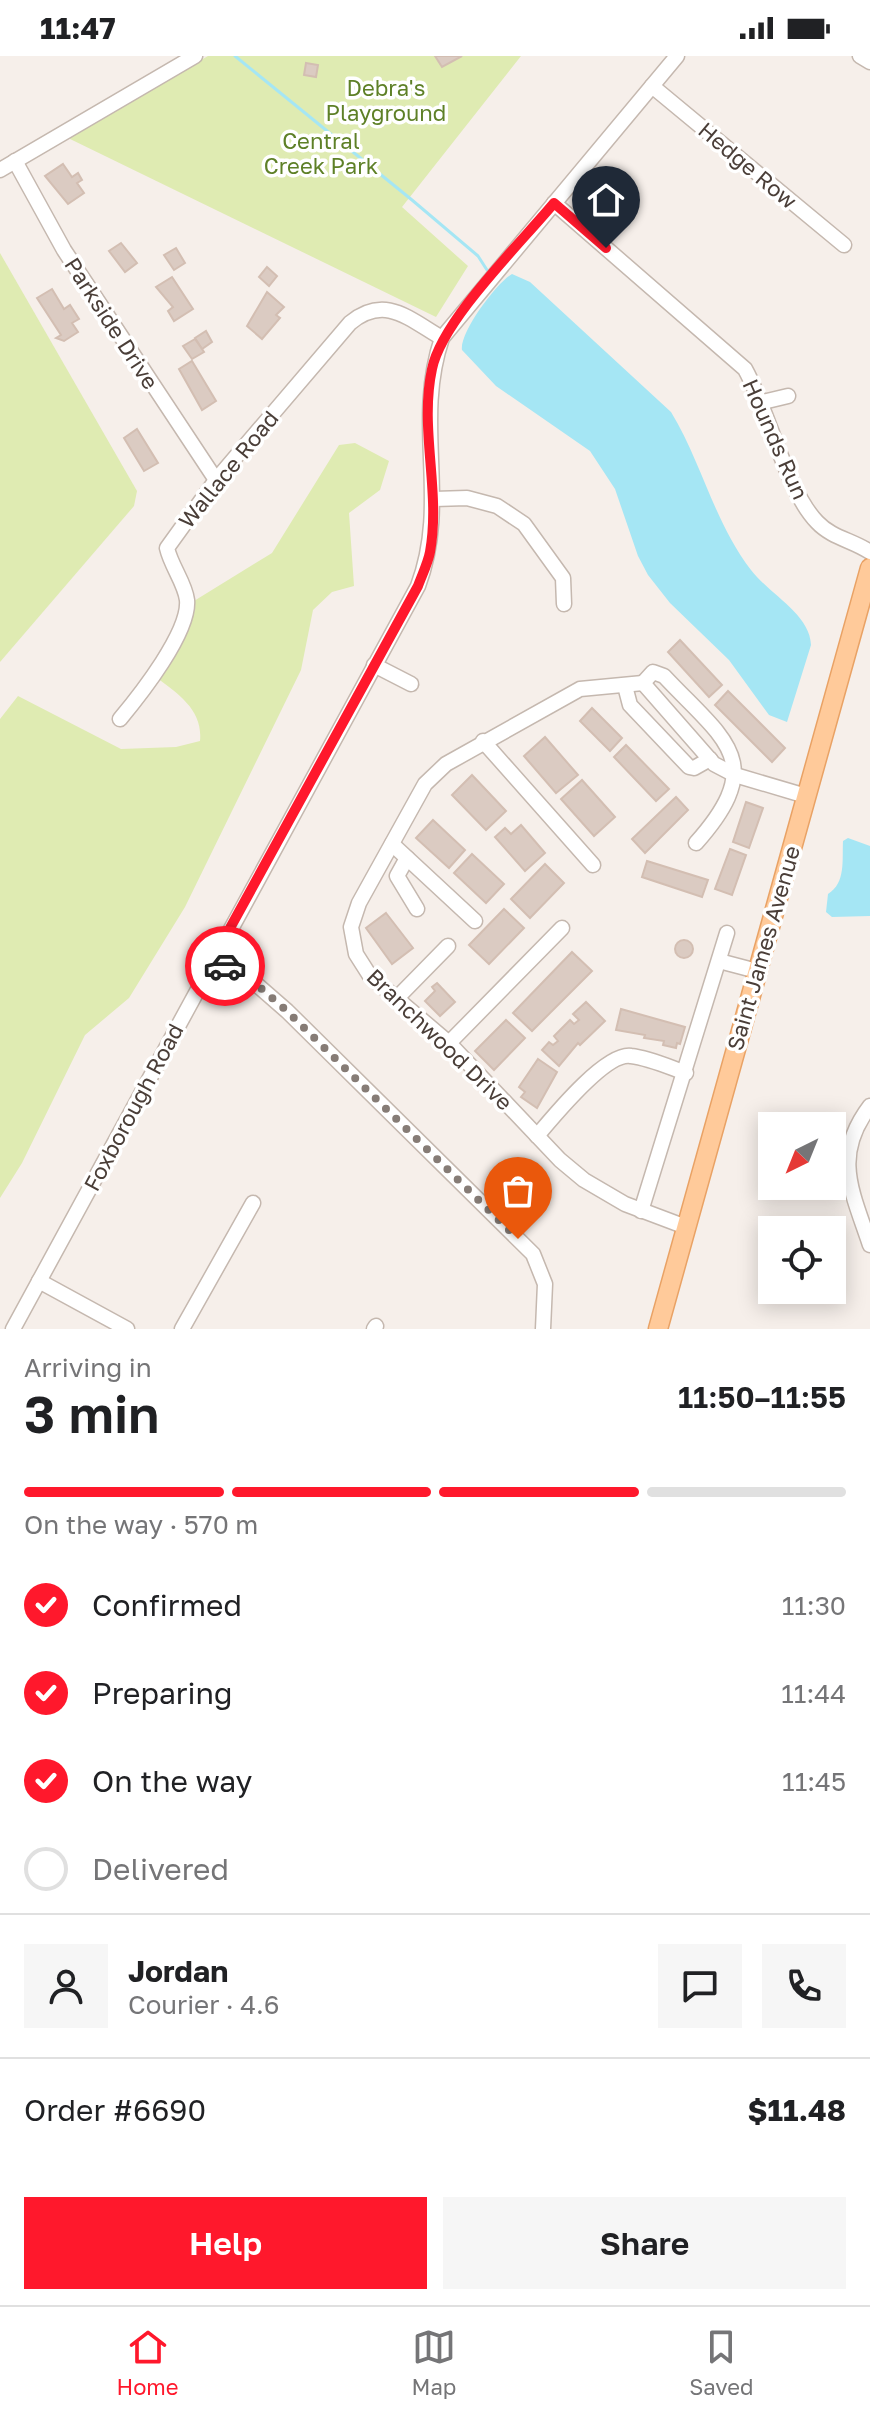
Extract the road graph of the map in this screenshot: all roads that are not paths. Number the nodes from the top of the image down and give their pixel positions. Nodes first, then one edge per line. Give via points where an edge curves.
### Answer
1 (195, 56) edge
2 (677, 56) edge
3 (860, 56) edge
4 (870, 62) edge
5 (652, 86) junction
6 (15, 161) junction
7 (0, 170) edge
8 (554, 203) junction
9 (844, 245) dead end
10 (442, 338) junction
11 (788, 396) dead end
12 (763, 402) junction
13 (216, 480) junction
14 (434, 499) junction
15 (870, 537) edge
16 (855, 542) junction
17 (870, 552) edge
18 (870, 568) edge
19 (564, 604) dead end
20 (374, 665) junction
21 (643, 683) junction
22 (411, 684) dead end
23 (625, 686) junction
24 (120, 719) dead end
25 (483, 741) junction
26 (710, 759) junction
27 (735, 775) junction
28 (806, 796) junction
29 (696, 843) dead end
30 (392, 844) junction
31 (407, 858) junction
32 (593, 865) dead end
33 (417, 909) dead end
34 (475, 921) dead end
35 (562, 928) dead end
36 (727, 933) dead end
37 (448, 946) dead end
38 (213, 959) junction
39 (719, 961) junction
40 (757, 971) junction
41 (397, 998) junction
42 (449, 1043) junction
43 (686, 1073) junction
44 (870, 1106) edge
45 (537, 1136) junction
46 (253, 1203) dead end
47 (641, 1211) junction
48 (686, 1227) junction
49 (870, 1245) edge
50 (39, 1281) junction
51 (13, 1329) edge
52 (127, 1329) edge
53 (182, 1329) edge
54 (543, 1329) edge
55 (658, 1329) edge

1 - 6 street
2 - 5 street, Foxborough Road
3 - 4 street
5 - 8 street, Foxborough Road
5 - 9 street, Hedge Row
6 - 7 street
6 - 13 street, Parkside Drive via 64,250
8 - 10 street, Foxborough Road
8 - 12 street, Hounds Run via 723,347 745,369
10 - 13 street, Wallace Road via 404,316 366,309
10 - 14 street, Foxborough Road via 429,396
11 - 12 street
12 - 16 street, Hounds Run via 798,496 835,537
13 - 24 street, Wallace Road via 167,548 187,598 187,614 143,692
14 - 19 street via 467,498 497,506 524,524 563,578
14 - 20 street, Foxborough Road via 430,553 418,586
15 - 16 street
16 - 17 street, Hounds Run
18 - 28 main road, Saint James Avenue
20 - 22 street
20 - 38 street, Foxborough Road
21 - 23 street, Branchwood Drive
21 - 26 street
21 - 27 street, Branchwood Drive via 653,672 664,676 727,744
23 - 25 street, Branchwood Drive via 580,689
23 - 26 street via 630,705 689,767
25 - 30 street, Branchwood Drive via 425,784
25 - 32 street
26 - 27 street
27 - 28 street
27 - 29 street via 714,823
28 - 40 main road, Saint James Avenue
30 - 31 street
30 - 41 street, Branchwood Drive via 351,927 356,954 370,976
31 - 33 street via 397,876
31 - 34 street
35 - 42 street
36 - 39 street
37 - 41 street
38 - 50 street, Foxborough Road
38 - 54 street via 256,984 287,1011 533,1254 545,1284
39 - 40 street
39 - 43 street
40 - 48 main road, Saint James Avenue
41 - 42 street, Branchwood Drive
42 - 45 street, Branchwood Drive
43 - 45 street via 629,1055 616,1059
43 - 47 street
44 - 49 street via 856,1124 846,1157
45 - 47 street, Branchwood Drive via 584,1180
46 - 53 street
47 - 48 street, Branchwood Drive
48 - 55 main road, Saint James Avenue
50 - 51 street, Foxborough Road
50 - 52 street

